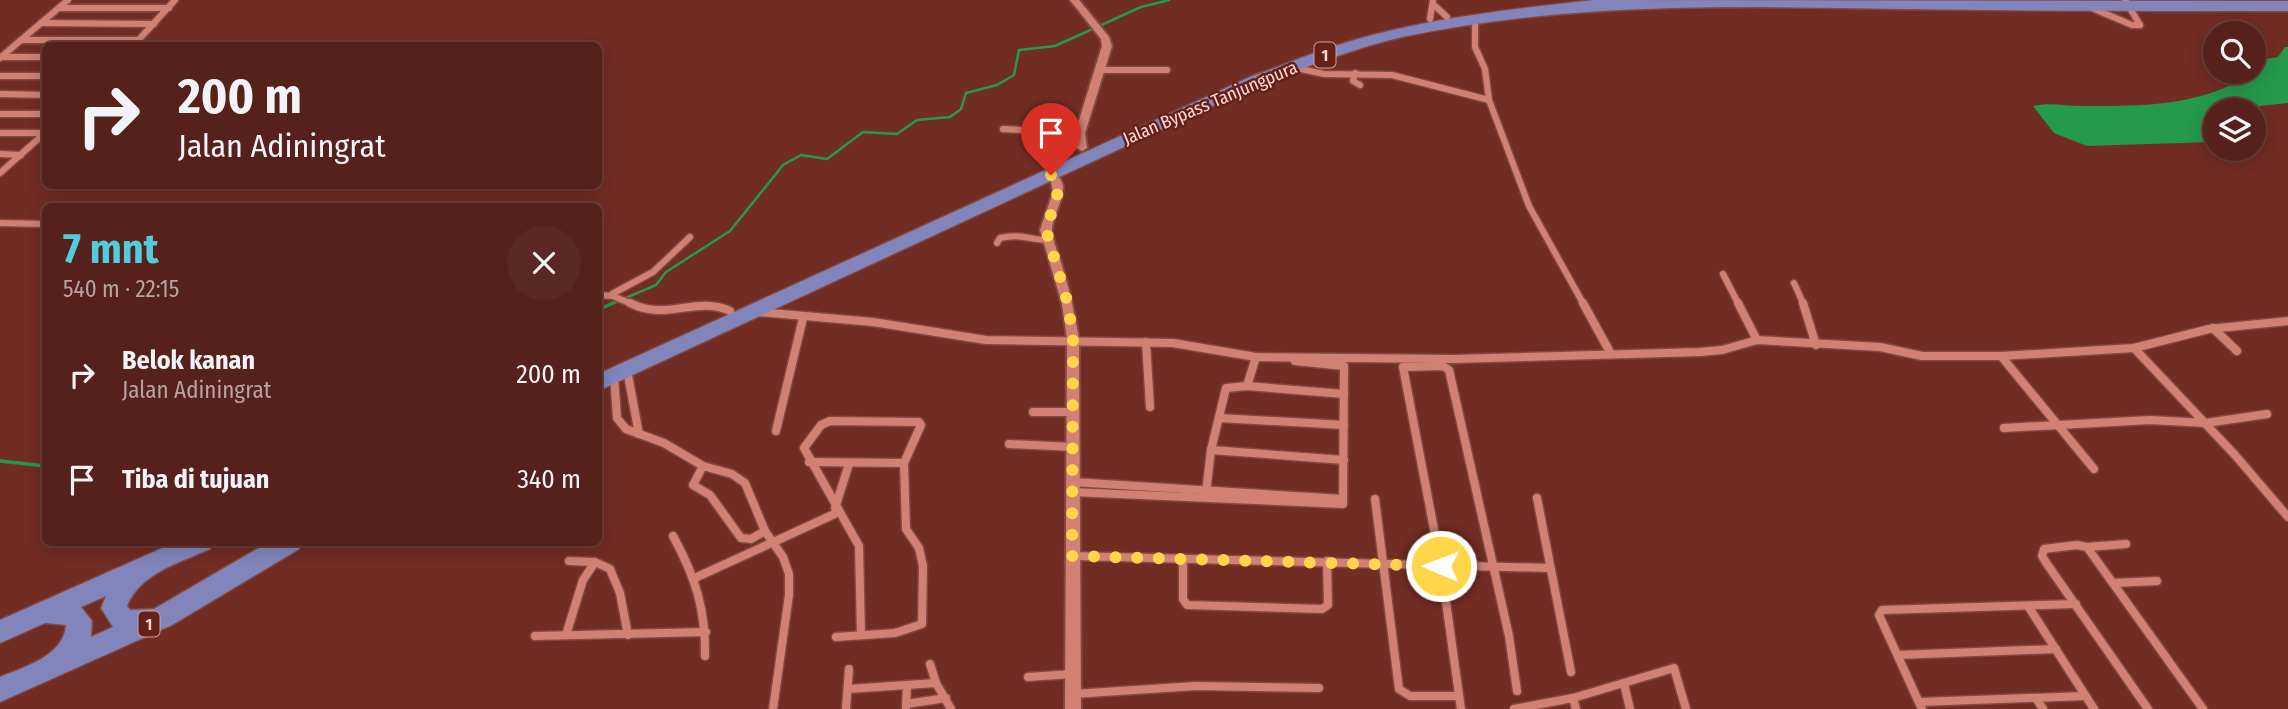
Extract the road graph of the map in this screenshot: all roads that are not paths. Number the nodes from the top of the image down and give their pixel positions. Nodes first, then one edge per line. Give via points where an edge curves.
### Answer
1 (68, 0) edge
2 (175, 0) edge
3 (1074, 0) edge
4 (1580, 0) edge
5 (1905, 0) edge
6 (2288, 0) edge
7 (2184, 1) edge
8 (2115, 4) edge
9 (2288, 6) edge
10 (59, 8) junction
11 (169, 8) junction
12 (1436, 10) edge
13 (1475, 19) junction
14 (1090, 22) joint
15 (41, 23) junction
16 (154, 23) junction
17 (1098, 31) joint
18 (21, 40) junction
19 (138, 40) joint
20 (0, 58) edge
21 (42, 58) edge
22 (1292, 67) junction
23 (1100, 70) junction
24 (1167, 70) dead end
25 (1355, 73) junction
26 (0, 76) edge
27 (42, 76) edge
28 (1360, 85) dead end
29 (0, 94) edge
30 (42, 95) edge
31 (1489, 100) junction
32 (0, 114) edge
33 (42, 114) edge
34 (1003, 130) dead end
35 (0, 133) edge
36 (42, 133) edge
37 (42, 136) edge
38 (1081, 140) junction
39 (0, 154) edge
40 (22, 155) junction
41 (0, 173) edge
42 (1051, 175) junction
43 (0, 223) edge
44 (42, 224) edge
45 (690, 237) dead end
46 (1048, 240) junction
47 (998, 243) dead end
48 (1723, 274) dead end
49 (1794, 283) dead end
50 (602, 295) edge
51 (615, 295) junction
52 (730, 311) junction
53 (754, 311) junction
54 (803, 318) junction
55 (2288, 321) edge
56 (2213, 328) junction
57 (1073, 339) junction
58 (1758, 340) junction
59 (1146, 342) junction
60 (1816, 345) junction
61 (2134, 348) junction
62 (2237, 351) dead end
63 (1611, 354) junction
64 (2001, 356) junction
65 (1256, 358) junction
66 (610, 375) edge
67 (1247, 386) junction
68 (1344, 394) junction
69 (1150, 407) dead end
70 (1033, 412) dead end
71 (1074, 412) junction
72 (2267, 414) dead end
73 (1219, 418) junction
74 (2206, 423) junction
75 (1344, 425) junction
76 (2057, 425) junction
77 (2004, 428) dead end
78 (776, 431) dead end
79 (639, 434) junction
80 (1010, 444) dead end
81 (1073, 447) junction
82 (1211, 450) junction
83 (1344, 460) junction
84 (809, 462) junction
85 (904, 463) junction
86 (849, 464) junction
87 (703, 466) junction
88 (2094, 469) dead end
89 (1073, 487) junction
90 (1206, 493) junction
91 (1537, 498) dead end
92 (1376, 499) dead end
93 (837, 510) junction
94 (2288, 517) edge
95 (765, 531) junction
96 (673, 537) dead end
97 (771, 542) junction
98 (2126, 544) dead end
99 (192, 546) edge
100 (283, 546) edge
101 (2087, 547) junction
102 (1072, 556) junction
103 (1183, 559) junction
104 (569, 561) dead end
105 (1327, 561) junction
106 (595, 562) junction
107 (151, 564) junction
108 (1381, 565) junction
109 (1441, 566) junction
110 (1494, 566) junction
111 (1549, 568) junction
112 (696, 578) junction
113 (2157, 580) dead end
114 (2113, 583) junction
115 (2076, 604) junction
116 (2028, 606) junction
117 (37, 614) junction
118 (163, 617) junction
119 (0, 632) edge
120 (706, 632) junction
121 (566, 635) junction
122 (628, 635) junction
123 (861, 635) junction
124 (535, 636) dead end
125 (836, 637) dead end
126 (2056, 649) junction
127 (1898, 655) junction
128 (705, 656) dead end
129 (930, 664) dead end
130 (49, 669) junction
131 (849, 670) dead end
132 (1571, 672) dead end
133 (1072, 674) junction
134 (1028, 677) dead end
135 (936, 683) junction
136 (1624, 684) junction
137 (907, 685) junction
138 (1319, 688) dead end
139 (848, 689) junction
140 (0, 690) edge
141 (1517, 691) dead end
142 (1073, 694) junction
143 (1459, 696) junction
144 (2085, 696) junction
145 (946, 698) junction
146 (1573, 698) junction
147 (2036, 698) junction
148 (1982, 700) junction
149 (1920, 705) edge
150 (906, 707) edge
151 (773, 709) edge
152 (846, 709) edge
153 (951, 709) edge
154 (1073, 709) edge
155 (1461, 709) edge
156 (1518, 709) edge
157 (1576, 709) edge
158 (1630, 709) edge
159 (1686, 709) edge
160 (1987, 709) edge
161 (2043, 709) edge
162 (2094, 709) edge
163 (2148, 709) edge
164 (2203, 709) edge

1 - 10 street
2 - 11 street
3 - 14 street
4 - 12 highway, Jalan Bypass Tanjungpura / 1
5 - 8 highway, Jalan Bypass Tanjungpura / 1
6 - 7 highway, Jalan Bypass Tanjungpura / 1
7 - 8 highway, Jalan Bypass Tanjungpura / 1
8 - 8 street via 2140,25 2132,25
8 - 9 highway, Jalan Bypass Tanjungpura / 1
8 - 13 highway, Jalan Bypass Tanjungpura / 1 via 1681,1 1594,5
10 - 11 street
10 - 15 street
11 - 16 street
12 - 38 highway, Jalan Bypass Tanjungpura / 1 via 1250,74
13 - 22 highway, Jalan Bypass Tanjungpura / 1 via 1355,44
13 - 31 street via 1475,47 1485,69
14 - 17 street
15 - 16 street
15 - 18 street
16 - 19 street
17 - 23 street via 1107,46
18 - 19 street
18 - 20 street
20 - 21 street
22 - 25 street via 1324,74
22 - 42 highway, Jalan Bypass Tanjungpura / 1
23 - 24 street
23 - 38 street
25 - 28 street via 1353,81
25 - 31 street via 1412,78
26 - 27 street
29 - 30 street
31 - 63 street via 1529,206
32 - 33 street
34 - 38 street
35 - 36 street
37 - 40 street
38 - 52 highway, Jalan Bypass Tanjungpura / 1
39 - 40 street
40 - 41 street
42 - 46 street via 1058,192 1048,222
42 - 53 highway, Jalan Bypass Tanjungpura / 1
43 - 44 street
45 - 51 street via 653,272
46 - 47 street via 1011,235
46 - 57 street via 1068,304
48 - 58 street
49 - 60 street
50 - 51 street
51 - 52 street via 638,309 662,313 716,305
52 - 66 highway, Jalan Bypass Tanjungpura / 1
53 - 54 street
53 - 66 highway, Jalan Bypass Tanjungpura / 1
54 - 57 street via 873,322 986,340
54 - 78 street
55 - 56 street
56 - 61 street
56 - 62 street
57 - 59 street
57 - 71 street
58 - 60 street
58 - 63 street via 1716,351
59 - 65 street via 1205,347
59 - 69 street
60 - 64 street via 1880,347 1922,356
61 - 64 street
61 - 74 street
63 - 65 street
64 - 76 street
65 - 67 street
65 - 68 street via 1342,364
66 - 79 street
66 - 79 street via 617,418 626,429
67 - 68 street
67 - 73 street via 1223,391
68 - 75 street
70 - 71 street
71 - 81 street
72 - 74 street
73 - 75 street
73 - 82 street
74 - 76 street via 2150,420
74 - 94 street
75 - 83 street
76 - 77 street
76 - 88 street
79 - 87 street
80 - 81 street
81 - 89 street
82 - 83 street
82 - 90 street
83 - 90 street via 1342,505
84 - 85 street via 804,449 828,421 919,422
84 - 86 street
84 - 93 street
85 - 86 street
85 - 123 street via 906,529 919,548 923,566 922,624 913,630
86 - 93 street
87 - 95 street via 745,483
87 - 95 street via 692,485 710,495 741,538 751,539
89 - 90 street
89 - 102 street
91 - 111 street
92 - 108 street
93 - 97 street
93 - 123 street via 859,546
95 - 97 street
96 - 112 street
97 - 112 street
97 - 151 street via 787,566 789,594
98 - 101 street
99 - 107 highway
100 - 118 highway, 1
101 - 114 street
101 - 115 street via 2044,550 2042,556
102 - 103 street
102 - 133 street
103 - 105 street
103 - 105 street via 1182,599 1187,605 1322,609 1328,606
104 - 106 street
105 - 108 street
106 - 121 street via 583,580
106 - 122 street via 610,569 621,593
107 - 117 highway
107 - 118 highway via 121,590 114,608 119,618 130,623
108 - 109 street
108 - 143 street via 1401,693
109 - 110 street
109 - 110 street via 1403,367 1443,366 1449,370
109 - 143 street
110 - 111 street
110 - 141 street
111 - 132 street
112 - 120 street
113 - 114 street
114 - 164 street
115 - 116 street
115 - 163 street
116 - 126 street
116 - 127 street via 1882,610 1879,615
117 - 119 highway
117 - 130 highway via 68,612 79,621 73,646
118 - 130 highway, 1
120 - 122 street
120 - 128 street
121 - 122 street
121 - 124 street
123 - 125 street
126 - 127 street
126 - 144 street
127 - 149 street
129 - 135 street
130 - 140 highway, 1
131 - 139 street
133 - 134 street
133 - 142 street
135 - 137 street
135 - 145 street
136 - 146 street
136 - 158 street
136 - 159 street via 1674,668
137 - 139 street
137 - 150 street
138 - 142 street via 1222,683
139 - 152 street
142 - 154 street
143 - 155 street
144 - 147 street
144 - 162 street
145 - 150 street
145 - 153 street
146 - 156 street
146 - 157 street
147 - 148 street
147 - 161 street
148 - 149 street
148 - 160 street

